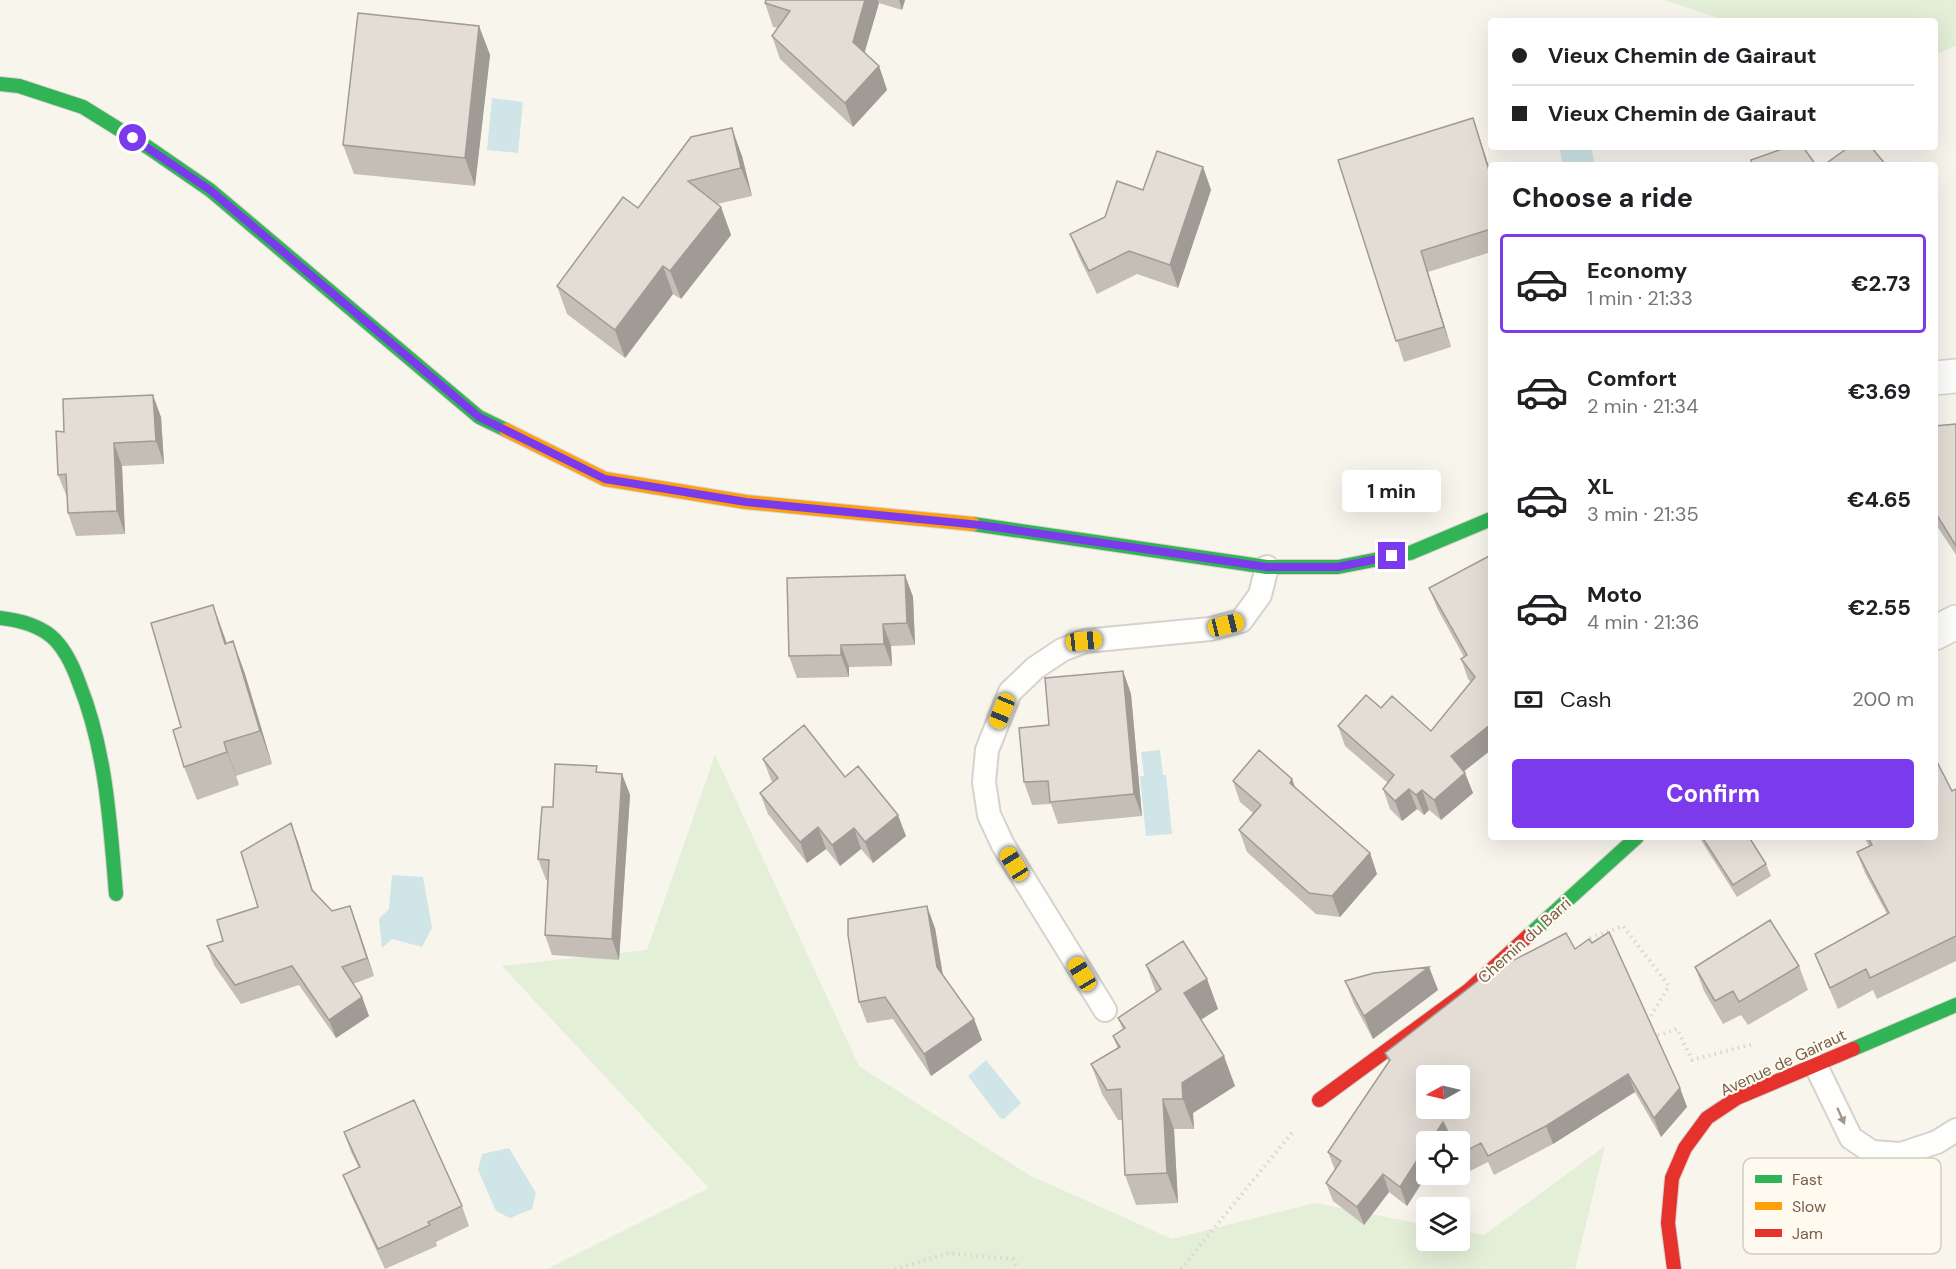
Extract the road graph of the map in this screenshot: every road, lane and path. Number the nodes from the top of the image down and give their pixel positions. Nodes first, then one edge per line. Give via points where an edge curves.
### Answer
1 (0, 84) edge
2 (1956, 376) edge
3 (1938, 378) edge
4 (1488, 520) edge
5 (1267, 567) junction
6 (0, 618) edge
7 (1956, 622) edge
8 (1938, 631) edge
9 (1634, 840) edge
10 (116, 894) dead end
11 (1589, 938) edge
12 (1956, 1005) edge
13 (1104, 1010) dead end
14 (1640, 1034) edge
15 (1645, 1040) edge
16 (1758, 1042) dead end
17 (1815, 1064) junction
18 (1319, 1100) joint
19 (1956, 1130) edge
20 (895, 1269) edge
21 (1018, 1269) edge
22 (1181, 1269) edge
23 (1674, 1269) edge

1 - 5 street via 19,86 83,107 149,148 210,190 479,417 605,479 746,502 980,525
2 - 3 street
4 - 5 street via 1410,552 1338,567
5 - 13 lane via 1260,595 1241,621 1210,629 1084,641 1035,668 1010,692 987,750 984,782 989,815 1003,845
6 - 10 street via 23,620 51,636 68,656 79,681 94,721 104,774
7 - 8 street
9 - 18 street, Chemin du Barri via 1468,990
11 - 14 path via 1623,926 1669,986
12 - 17 street, Avenue de Gairaut
15 - 16 path via 1677,1029 1692,1060
17 -> 19 lane via 1851,1138 1872,1152 1901,1154 1937,1142
17 - 23 street, Avenue de Gairaut via 1737,1098 1707,1118 1685,1148 1672,1178 1668,1223
18 - 22 path
20 - 21 path via 949,1253 1013,1259

